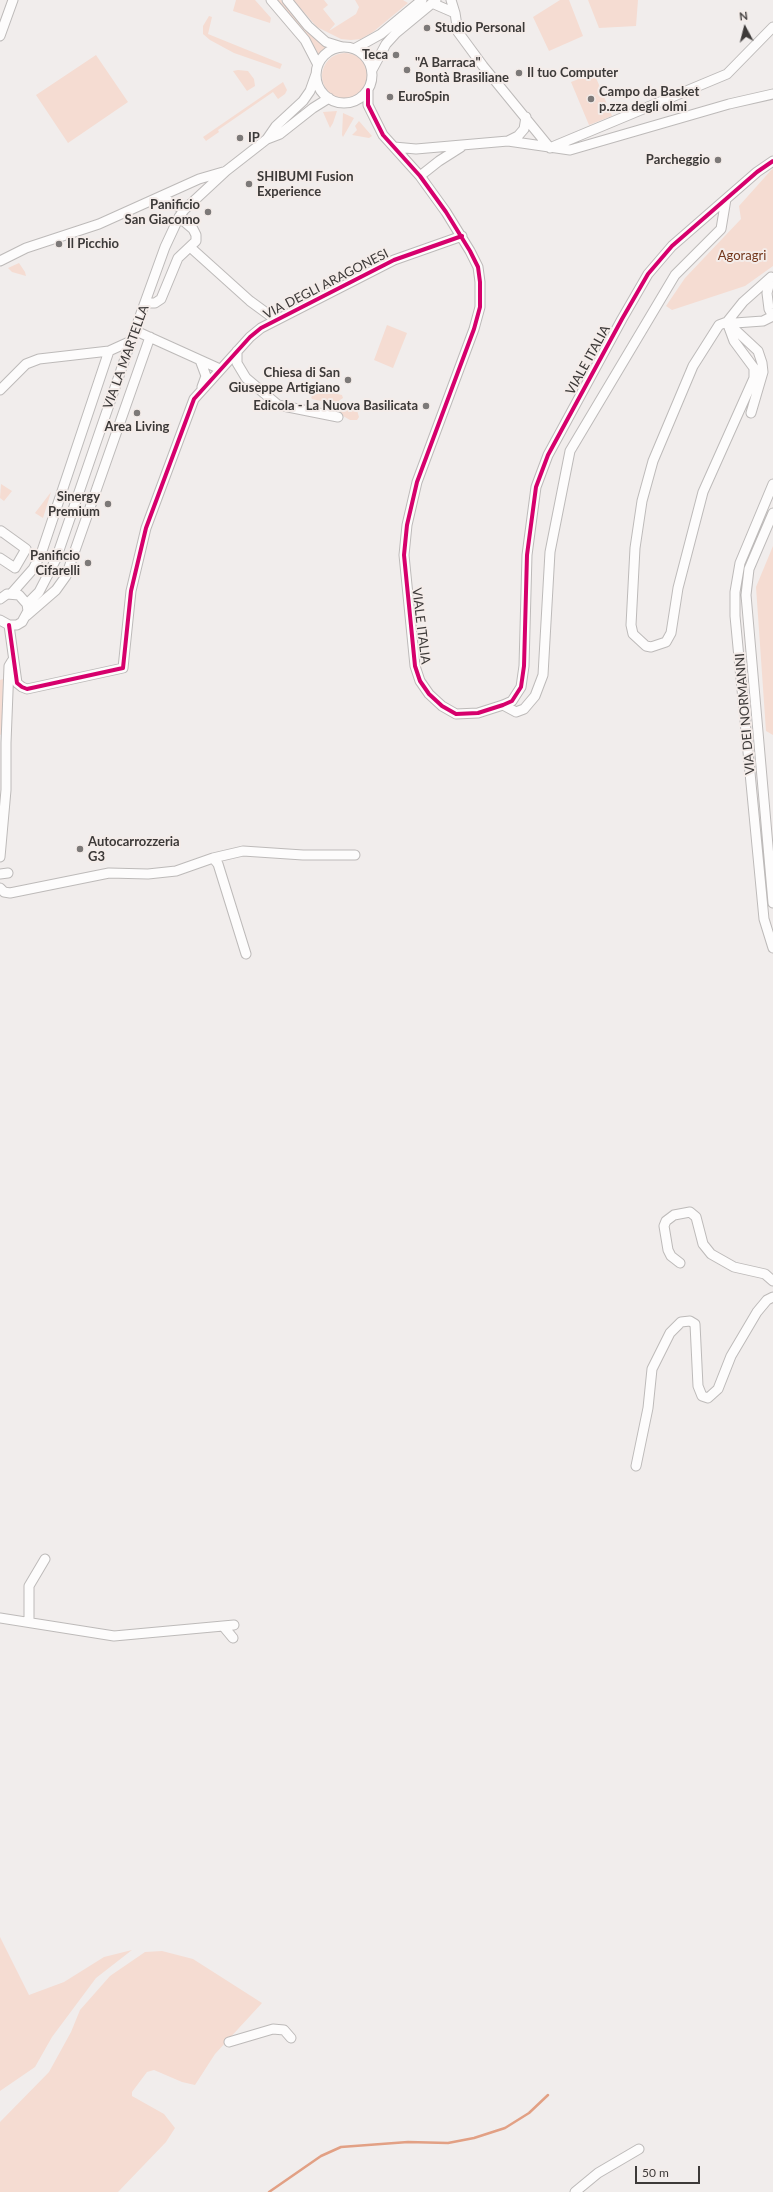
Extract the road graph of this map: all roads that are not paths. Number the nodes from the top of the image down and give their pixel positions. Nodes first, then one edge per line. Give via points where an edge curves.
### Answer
1 (13, 0) edge
2 (271, 0) edge
3 (287, 0) edge
4 (422, 0) edge
5 (451, 0) edge
6 (434, 2) edge
7 (454, 13) junction
8 (773, 27) edge
9 (0, 36) edge
10 (343, 47) junction
11 (354, 49) junction
12 (317, 69) junction
13 (372, 70) junction
14 (368, 90) junction
15 (773, 94) edge
16 (329, 98) junction
17 (355, 101) junction
18 (368, 105) junction
19 (526, 117) junction
20 (268, 139) junction
21 (508, 141) junction
22 (464, 145) junction
23 (394, 147) junction
24 (550, 148) junction
25 (773, 161) edge
26 (773, 166) edge
27 (763, 167) junction
28 (226, 171) junction
29 (420, 176) junction
30 (162, 197) junction
31 (726, 199) junction
32 (182, 214) junction
33 (462, 236) junction
34 (190, 247) junction
35 (0, 261) edge
36 (772, 276) edge
37 (146, 303) junction
38 (773, 316) edge
39 (276, 320) junction
40 (727, 322) junction
41 (136, 331) junction
42 (150, 337) junction
43 (131, 341) junction
44 (109, 351) junction
45 (237, 351) junction
46 (200, 360) junction
47 (220, 369) junction
48 (202, 388) junction
49 (0, 390) edge
50 (751, 413) dead end
51 (338, 417) dead end
52 (773, 484) edge
53 (773, 513) edge
54 (0, 532) edge
55 (0, 558) edge
56 (46, 579) junction
57 (56, 590) junction
58 (11, 594) junction
59 (0, 599) edge
60 (31, 604) junction
61 (3, 622) edge
62 (14, 656) junction
63 (9, 678) junction
64 (2, 685) dead end
65 (503, 705) junction
66 (3, 744) edge
67 (2, 803) edge
68 (0, 845) edge
69 (355, 855) dead end
70 (0, 857) edge
71 (213, 858) junction
72 (0, 888) edge
73 (773, 903) edge
74 (773, 948) edge
75 (246, 954) dead end
76 (680, 1263) dead end
77 (773, 1281) edge
78 (773, 1298) edge
79 (636, 1466) dead end
80 (45, 1559) dead end
81 (0, 1618) edge
82 (29, 1621) junction
83 (234, 1625) dead end
84 (223, 1626) junction
85 (233, 1638) dead end
86 (291, 2038) dead end
87 (229, 2042) dead end
88 (639, 2149) dead end
89 (575, 2192) edge

1 - 9 street
2 - 12 street via 305,40
3 - 10 street via 308,26 326,42
4 - 11 street via 381,34
5 - 7 street
6 - 7 street
6 - 13 street via 396,33 386,44
7 - 19 street via 458,32
8 - 24 street via 727,74
10 - 11 street
10 - 12 street via 333,49 325,55
11 - 13 street via 363,55
12 - 16 street via 320,89
12 - 20 street, VIA LA MARTELLA via 310,91 276,126
13 - 14 street
14 - 17 street
14 - 18 street, VIALE ITALIA
15 - 24 street via 729,104 580,148
16 - 17 street via 339,102
16 - 20 street, VIA LA MARTELLA via 280,134
17 - 18 street
18 - 23 street, VIALE ITALIA via 383,135
19 - 21 street via 524,129
19 - 24 street
20 - 28 street, VIA LA MARTELLA
21 - 22 street
21 - 24 street
22 - 23 street via 416,149
22 - 29 street via 439,160
23 - 29 street, VIALE ITALIA
25 - 27 street, VIALE ITALIA
26 - 27 street
27 - 31 street, VIALE ITALIA
28 - 30 street via 199,179
28 - 32 street, VIA LA MARTELLA
29 - 33 street, VIALE ITALIA
30 - 32 street
30 - 35 street via 99,224 26,248
31 - 65 street, VIALE ITALIA via 672,246 648,274 548,455 536,487 527,555 524,666 521,687 512,701
31 - 65 street via 721,229 675,275 570,451 550,552 543,675 535,696 524,709 516,712
32 - 34 street via 196,235 196,241
32 - 37 street, VIA LA MARTELLA via 166,247
33 - 39 street, VIA DEGLI ARAGONESI via 394,260
33 - 65 street, VIALE ITALIA via 478,267 480,308 414,494 404,555 407,599 415,666 420,681 429,694 456,714 478,713
34 - 37 street via 178,258 161,299 155,303
34 - 39 street via 250,301
36 - 38 street via 767,293 769,309
36 - 40 street via 743,302
37 - 41 street, VIA LA MARTELLA
38 - 40 street via 763,321
39 - 45 street, VIA DEGLI ARAGONESI via 261,328
40 - 40 street via 719,325 693,366 653,461 642,501 635,548 631,624 633,634 646,646 666,642 671,633 678,588 704,492 754,378 754,368 734,341
40 - 50 street via 758,351 762,363 763,372
41 - 42 street
41 - 43 street, VIA LA MARTELLA
42 - 46 street
42 - 57 street via 66,576
43 - 44 street
43 - 56 street, VIA LA MARTELLA via 56,559
44 - 49 street via 39,359 26,364
44 - 58 street via 41,554 33,569
45 - 47 street, VIA DEGLI ARAGONESI
45 - 51 street via 237,363 246,378 278,405
46 - 47 street
46 - 48 street via 206,376
47 - 48 street, VIA DEGLI ARAGONESI
48 - 62 street, VIA DEGLI ARAGONESI via 194,399 146,528 131,591 123,668 27,689 17,683
52 - 74 street, VIA DEI NORMANNI via 740,563 735,592 735,616 764,919
53 - 73 street, VIA DEI NORMANNI via 749,569 746,595
54 - 55 street via 26,549 15,568
56 - 57 street
56 - 60 street, VIA LA MARTELLA
57 - 60 street
58 - 59 street
58 - 60 street via 19,595
60 - 61 street via 26,616 17,625
61 - 62 street, VIA DEGLI ARAGONESI
62 - 63 street via 9,666
63 - 64 street
63 - 66 street
66 - 67 street
67 - 68 street
68 - 70 street
69 - 71 street via 331,857 243,851
71 - 72 street via 176,871 148,874 109,873 76,884 10,893
71 - 75 street via 218,864
76 - 77 street via 668,1250 664,1226 674,1215 690,1212 696,1217 703,1244 711,1254 734,1267 765,1274
78 - 79 street via 767,1300 757,1312 731,1356 718,1389 708,1398 702,1396 698,1386 695,1324 690,1321 681,1322 670,1333 652,1369 646,1421
80 - 82 street via 29,1586
81 - 82 street
82 - 84 street via 114,1636
83 - 84 street
84 - 85 street
86 - 87 street via 280,2029
88 - 89 street via 598,2173

